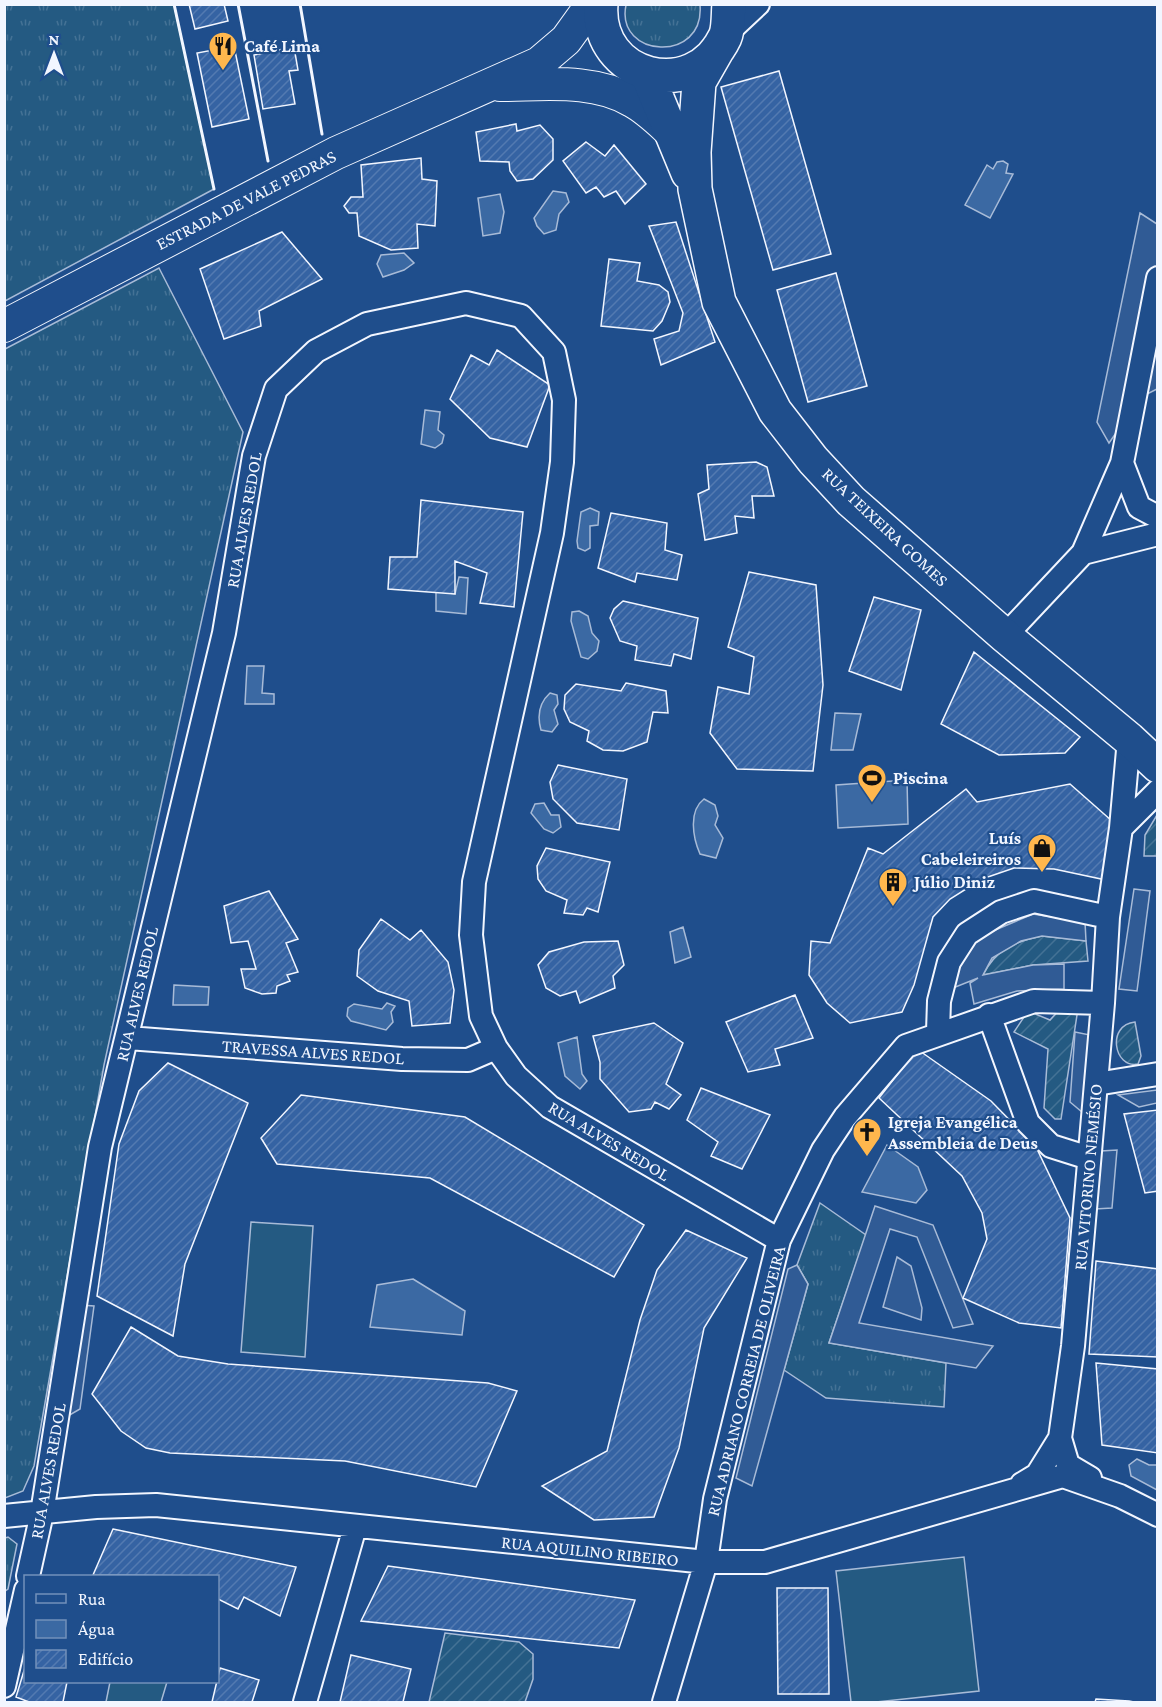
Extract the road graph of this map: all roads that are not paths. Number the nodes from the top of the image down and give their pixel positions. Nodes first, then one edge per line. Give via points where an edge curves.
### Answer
1 (592, 4) edge
2 (601, 4) edge
3 (758, 4) edge
4 (725, 29) edge
5 (638, 70) junction
6 (493, 85) junction
7 (672, 133) junction
8 (695, 189) junction
9 (1158, 278) edge
10 (4, 326) edge
11 (1122, 463) junction
12 (1158, 517) edge
13 (1158, 534) edge
14 (1083, 553) junction
15 (1005, 636) junction
16 (1129, 739) junction
17 (1157, 771) edge
18 (1121, 828) junction
19 (1108, 917) junction
20 (1103, 1004) junction
21 (989, 1015) junction
22 (938, 1032) junction
23 (128, 1038) junction
24 (496, 1048) junction
25 (1158, 1074) edge
26 (1096, 1084) junction
27 (1089, 1158) junction
28 (779, 1240) junction
29 (1060, 1437) junction
30 (1002, 1495) junction
31 (1120, 1496) junction
32 (42, 1512) junction
33 (1158, 1515) edge
34 (4, 1516) edge
35 (355, 1527) junction
36 (706, 1562) junction
37 (28, 1575) edge
38 (24, 1599) edge
39 (4, 1686) edge
40 (305, 1702) edge
41 (664, 1702) edge

1 - 6 main road, ESTRADA DE VALE PEDRAS via 566,40 539,63
2 - 5 main road, RUA TEIXEIRA GOMES via 600,21 607,42
3 - 4 street
4 - 5 main road via 704,63 683,74 662,76
4 - 8 main road, RUA TEIXEIRA GOMES via 699,82
5 - 6 main road, ESTRADA DE VALE PEDRAS via 540,73
5 - 7 main road, RUA TEIXEIRA GOMES
6 - 7 main road via 568,84 604,89 633,101
6 - 10 main road, ESTRADA DE VALE PEDRAS via 336,153
7 - 8 main road, RUA TEIXEIRA GOMES
8 - 15 main road, RUA TEIXEIRA GOMES via 719,302 775,411 851,501
9 - 11 street
11 - 12 street via 1139,507
11 - 14 street
13 - 14 street
14 - 15 street
15 - 16 main road, RUA TEIXEIRA GOMES
16 - 17 main road, RUA TEIXEIRA GOMES
16 - 18 street, RUA VITORINO NEMÉSIO
17 - 18 street
18 - 19 street, RUA VITORINO NEMÉSIO
19 - 20 street, RUA VITORINO NEMÉSIO
19 - 22 street via 1034,901 1001,912 967,934 948,962 939,1001
20 - 21 street, RUA ADRIANO CORREIA DE OLIVEIRA via 1034,1000
20 - 26 street, RUA VITORINO NEMÉSIO
21 - 22 street, RUA ADRIANO CORREIA DE OLIVEIRA
21 - 27 street via 1028,1123 1051,1146
22 - 28 street, RUA ADRIANO CORREIA DE OLIVEIRA via 906,1046 845,1118 823,1150
23 - 24 street, TRAVESSA ALVES REDOL via 402,1059 468,1060
23 - 24 street, RUA ALVES REDOL via 224,633 254,456 276,389 316,351 367,324 466,303 521,316 554,352 564,400 562,462 552,533 474,882 471,935 475,975 481,1016
23 - 32 street, RUA ALVES REDOL via 100,1147
24 - 28 street, RUA ALVES REDOL via 516,1076 550,1107
25 - 26 street
26 - 27 street, RUA VITORINO NEMÉSIO
27 - 29 street, RUA VITORINO NEMÉSIO via 1073,1346
28 - 36 street, RUA ADRIANO CORREIA DE OLIVEIRA via 715,1499
29 - 30 street via 1037,1475
29 - 31 street, RUA VITORINO NEMÉSIO via 1068,1465
30 - 31 street, RUA AQUILINO RIBEIRO via 1063,1476
30 - 36 street, RUA AQUILINO RIBEIRO via 765,1562
31 - 33 street, RUA AQUILINO RIBEIRO
32 - 34 street, RUA AQUILINO RIBEIRO
32 - 35 street, RUA AQUILINO RIBEIRO via 156,1505
32 - 37 street, RUA ALVES REDOL
35 - 36 street, RUA AQUILINO RIBEIRO
35 - 40 street
36 - 41 street, RUA ADRIANO CORREIA DE OLIVEIRA
38 - 39 street

